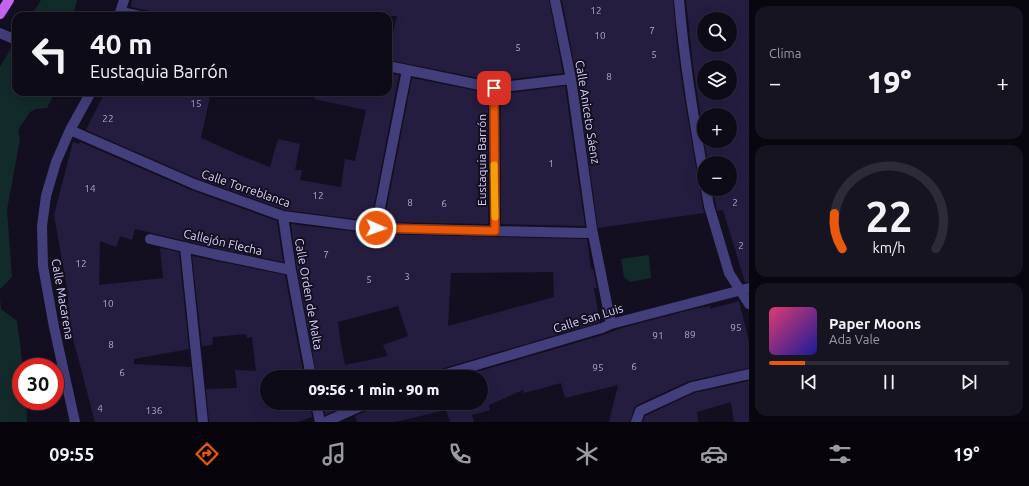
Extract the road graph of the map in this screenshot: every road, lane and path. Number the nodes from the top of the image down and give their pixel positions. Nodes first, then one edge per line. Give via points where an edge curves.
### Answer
1 (9, 0) edge
2 (124, 0) edge
3 (555, 0) edge
4 (679, 0) edge
5 (121, 12) edge
6 (0, 14) edge
7 (0, 33) edge
8 (12, 38) edge
9 (392, 67) edge
10 (408, 70) junction
11 (571, 79) junction
12 (494, 88) junction
13 (89, 96) edge
14 (70, 130) junction
15 (700, 156) edge
16 (707, 196) edge
17 (283, 216) junction
18 (376, 228) junction
19 (495, 231) junction
20 (592, 231) junction
21 (150, 239) dead end
22 (185, 247) junction
23 (291, 270) junction
24 (745, 289) edge
25 (749, 304) edge
26 (611, 324) junction
27 (310, 370) edge
28 (460, 370) edge
29 (749, 374) edge
30 (317, 410) edge
31 (354, 410) edge
32 (333, 421) edge
33 (76, 422) edge
34 (203, 422) edge
35 (320, 422) edge
36 (636, 422) edge

1 - 6 main road
2 - 5 street
3 - 11 street, Calle Aniceto Sáenz
4 - 15 street
7 - 8 street
9 - 10 street
10 - 12 street
10 - 18 street
11 - 12 street
11 - 20 street, Calle Aniceto Sáenz
12 - 19 street, Eustaquia Barrón
13 - 14 street, Calle Macarena
14 - 17 street, Calle Torreblanca via 194,184
14 - 33 street, Calle Macarena via 56,162 46,196 42,226 43,266
16 - 24 street via 729,273
17 - 18 street, Calle Torreblanca
17 - 23 street, Calle Orden de Malta
18 - 19 street, Calle Torreblanca
19 - 20 street, Calle Torreblanca
20 - 26 street, Calle Aniceto Sáenz
21 - 22 street, Callejón Flecha
22 - 23 street, Callejón Flecha
22 - 34 street
23 - 27 street, Calle Orden de Malta
24 - 25 street
24 - 26 street, Calle San Luis
26 - 28 street, Calle San Luis
29 - 36 street via 692,387 640,411
30 - 35 street
31 - 32 street

